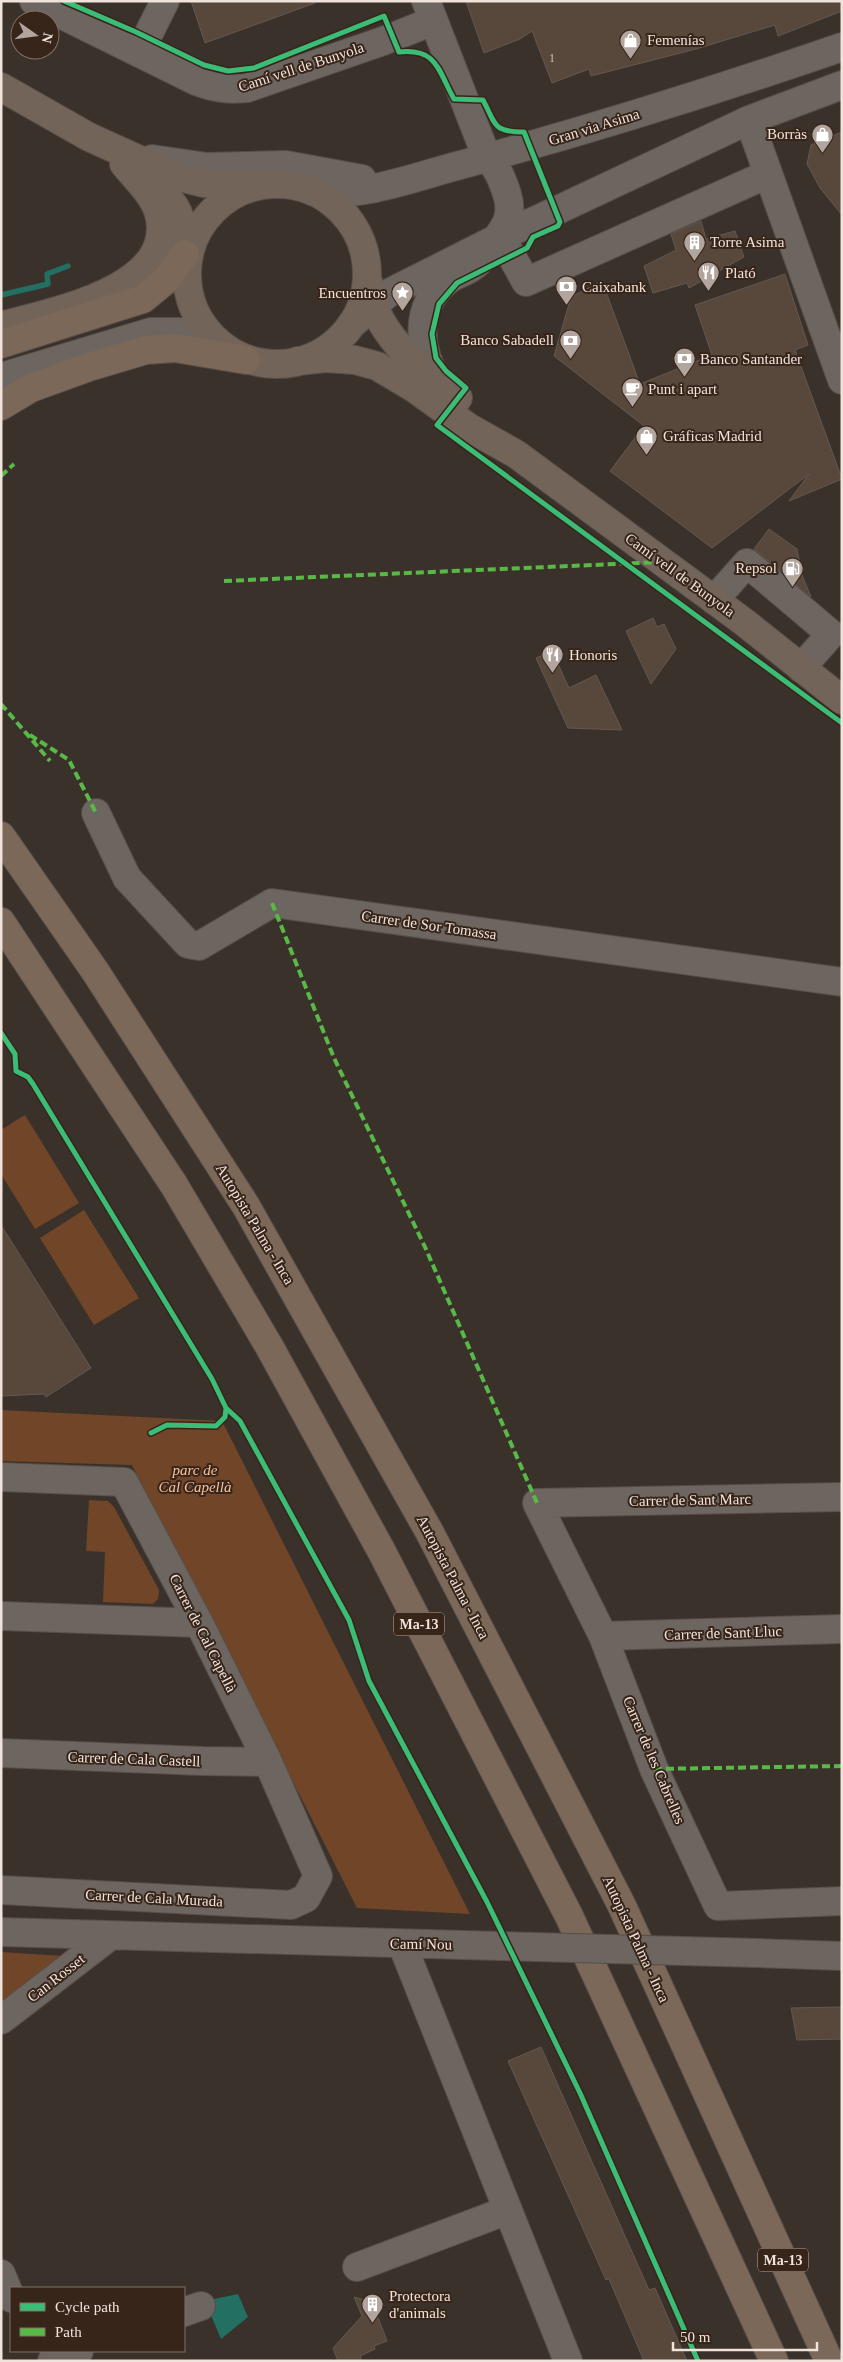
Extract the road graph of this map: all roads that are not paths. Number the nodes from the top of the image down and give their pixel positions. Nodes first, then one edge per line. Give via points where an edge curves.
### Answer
1 (34, 1) edge
2 (150, 1) edge
3 (165, 1) edge
4 (430, 11) edge
5 (842, 47) edge
6 (134, 50) junction
7 (842, 85) edge
8 (1, 87) edge
9 (749, 120) junction
10 (487, 158) junction
11 (126, 159) junction
12 (768, 174) junction
13 (398, 181) junction
14 (258, 185) junction
15 (312, 191) junction
16 (498, 238) junction
17 (188, 257) junction
18 (368, 276) junction
19 (372, 305) junction
20 (352, 324) junction
21 (1, 326) edge
22 (1, 344) edge
23 (222, 346) junction
24 (246, 360) junction
25 (298, 361) junction
26 (1, 377) edge
27 (842, 380) edge
28 (439, 383) junction
29 (1, 406) edge
30 (516, 454) junction
31 (714, 600) junction
32 (837, 631) edge
33 (801, 668) junction
34 (842, 700) edge
35 (96, 813) dead end
36 (1, 836) edge
37 (1, 922) edge
38 (842, 982) edge
39 (1, 1477) edge
40 (842, 1497) edge
41 (538, 1503) joint
42 (1, 1616) edge
43 (199, 1624) junction
44 (842, 1629) edge
45 (603, 1636) junction
46 (1, 1753) edge
47 (268, 1762) junction
48 (1, 1890) edge
49 (306, 1898) joint
50 (842, 1901) edge
51 (1, 1932) edge
52 (110, 1936) junction
53 (402, 1944) junction
54 (842, 1956) edge
55 (1, 2020) edge
56 (508, 2210) junction
57 (357, 2267) dead end
58 (1, 2274) edge
59 (10, 2296) edge
60 (76, 2352) edge
61 (52, 2361) edge
62 (568, 2361) edge
63 (774, 2361) edge
64 (829, 2361) edge

1 - 6 street, Camí vell de Bunyola
2 - 6 street
3 - 6 street
4 - 6 street, Camí vell de Bunyola via 356,50 247,88 208,86
4 - 10 street
5 - 10 street, Gran via Asima via 726,87
7 - 9 street
8 - 11 main road
9 - 12 street
9 - 16 street
10 - 13 street, Gran via Asima
10 - 16 street via 499,172 510,204 508,222
11 - 13 street via 201,166 286,165 345,178
11 - 14 main road via 203,183
11 - 17 main road via 173,201 182,221
11 - 21 main road via 158,212 158,242 145,266 127,282 105,294
12 - 16 street via 526,282
12 - 27 street
13 - 15 street, Gran via Asima via 355,191
14 - 15 main road via 286,184
14 - 17 main road via 241,190 219,205 199,229
15 - 18 main road via 338,207 348,219 363,246
16 - 19 street via 387,294
16 - 28 street via 475,265 442,285 428,305 422,341 428,365
17 - 22 highway via 143,299
17 - 23 main road via 191,304 198,318
18 - 19 main road
18 - 20 main road via 362,304
19 - 20 street
19 - 28 main road via 397,344
20 - 25 main road via 334,345
23 - 24 main road
23 - 26 street via 184,332 151,332
24 - 25 main road via 271,364
24 - 29 highway via 175,348 146,350 31,388
25 - 30 main road via 344,358 377,366 424,394 468,427
28 - 30 main road via 478,414
30 - 31 main road, Camí vell de Bunyola
31 - 32 street via 747,563
31 - 33 main road, Camí vell de Bunyola
32 - 33 street
33 - 34 main road, Camí vell de Bunyola
35 - 38 street, Carrer de Sor Tomassa via 127,878 188,944 199,946 272,903
36 - 64 highway, Autopista Palma - Inca / Ma-13 via 95,971 246,1206 430,1533 622,1906
37 - 63 highway, Ma-13 via 178,1193 269,1346 382,1552 569,1916
39 - 43 street, Carrer de Cal Capellà via 124,1482
40 - 41 street, Carrer de Sant Marc
41 - 45 street, Carrer de les Cabrelles
42 - 43 street
43 - 47 street, Carrer de Cal Capellà
44 - 45 street, Carrer de Sant Lluc
45 - 50 street, Carrer de les Cabrelles via 654,1768 718,1906
46 - 47 street, Carrer de Cala Castell
47 - 49 street, Carrer de Cal Capellà via 318,1876
48 - 49 street, Carrer de Cala Murada via 291,1905
51 - 52 street, Camí Nou
52 - 53 street, Camí Nou
52 - 55 street, Can Rosset
53 - 54 street, Camí Nou, bridge
53 - 56 street
56 - 57 street
56 - 62 street
58 - 59 street
60 - 61 street

